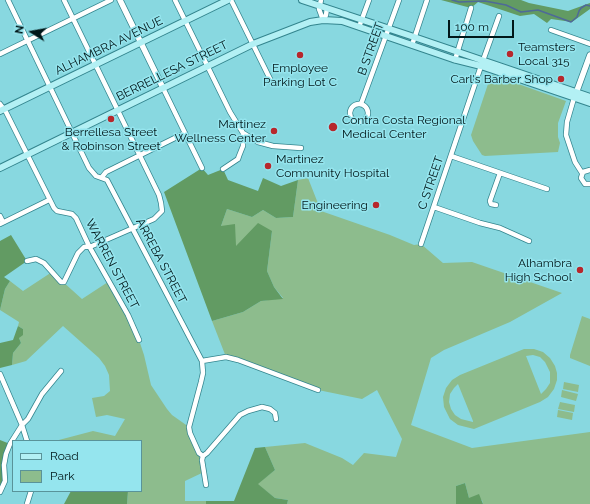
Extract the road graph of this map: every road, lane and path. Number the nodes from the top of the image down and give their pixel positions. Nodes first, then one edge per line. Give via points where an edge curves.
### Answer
1 (8, 0) edge
2 (64, 0) edge
3 (111, 0) edge
4 (120, 0) edge
5 (175, 0) edge
6 (228, 0) edge
7 (231, 0) edge
8 (302, 0) edge
9 (369, 0) edge
10 (399, 0) edge
11 (427, 0) edge
12 (320, 3) edge
13 (327, 8) junction
14 (471, 8) dead end
15 (499, 16) dead end
16 (73, 18) junction
17 (185, 20) junction
18 (323, 20) junction
19 (361, 20) junction
20 (359, 27) junction
21 (388, 28) junction
22 (551, 30) dead end
23 (386, 36) junction
24 (414, 37) junction
25 (27, 41) junction
26 (140, 42) junction
27 (253, 44) junction
28 (590, 44) edge
29 (412, 45) junction
30 (458, 52) junction
31 (0, 54) edge
32 (590, 54) edge
33 (455, 60) junction
34 (482, 63) junction
35 (95, 64) junction
36 (208, 66) junction
37 (272, 83) dead end
38 (49, 87) junction
39 (163, 88) junction
40 (575, 95) junction
41 (590, 97) edge
42 (590, 103) edge
43 (361, 104) junction
44 (1, 108) edge
45 (117, 110) junction
46 (72, 132) junction
47 (185, 133) junction
48 (244, 133) junction
49 (301, 148) dead end
50 (27, 154) junction
51 (139, 155) junction
52 (451, 156) junction
53 (0, 168) edge
54 (202, 168) dead end
55 (223, 169) dead end
56 (590, 170) edge
57 (500, 173) junction
58 (582, 173) junction
59 (102, 177) junction
60 (590, 184) edge
61 (547, 189) dead end
62 (49, 200) junction
63 (496, 206) dead end
64 (434, 207) junction
65 (0, 216) edge
66 (2, 223) edge
67 (133, 229) junction
68 (529, 241) dead end
69 (420, 244) dead end
70 (89, 246) junction
71 (27, 261) dead end
72 (139, 340) dead end
73 (202, 361) junction
74 (62, 371) dead end
75 (0, 374) edge
76 (318, 390) dead end
77 (276, 419) dead end
78 (22, 425) junction
79 (17, 433) junction
80 (24, 433) junction
81 (13, 440) edge
82 (27, 440) edge
83 (12, 441) edge
84 (203, 456) junction
85 (206, 485) dead end
86 (0, 492) edge
87 (30, 492) edge
88 (27, 504) edge

1 - 25 street, ARREBA STREET
2 - 16 street
3 - 16 street
4 - 26 street
5 - 17 street
6 - 17 main road, ALHAMBRA AVENUE
7 - 27 street
8 - 12 main road
9 - 19 street
10 - 21 street, B STREET
11 - 24 street
12 - 13 main road
12 - 18 street
13 - 18 street
13 - 19 main road
14 - 30 street
15 - 34 street, C STREET
16 - 25 street
16 - 35 street
17 - 26 main road, ALHAMBRA AVENUE
17 - 36 street
18 - 20 main road, BERRELLESA STREET via 342,21
18 - 27 main road, BERRELLESA STREET via 310,22
19 - 20 street
19 - 21 main road
20 - 23 main road
21 - 23 street, B STREET
21 - 24 main road
22 - 28 street
23 - 29 main road
23 - 43 street, B STREET
24 - 29 street
24 - 30 main road
25 - 31 street
25 - 38 street, ARREBA STREET
26 - 35 main road, ALHAMBRA AVENUE
26 - 39 street
27 - 36 main road, BERRELLESA STREET
27 - 37 street
29 - 33 main road
30 - 33 street
30 - 34 main road
32 - 40 street
33 - 34 main road
34 - 40 main road
34 - 52 street, C STREET
35 - 38 main road, ALHAMBRA AVENUE
35 - 45 street
36 - 39 main road, BERRELLESA STREET
36 - 48 street via 230,112
38 - 44 main road, ALHAMBRA AVENUE
38 - 46 street, ARREBA STREET
39 - 45 main road, BERRELLESA STREET
39 - 47 street
40 - 41 main road
40 - 42 main road
40 - 58 street via 566,135 575,162
43 - 43 street, B STREET via 354,105 350,110 351,117 356,122 363,121 367,115 366,108
44 - 50 street, WARREN STREET
45 - 46 main road, BERRELLESA STREET
45 - 51 street
46 - 50 main road, BERRELLESA STREET
46 - 59 street, ARREBA STREET via 88,168 96,176
47 - 51 street
47 - 54 street
48 - 49 street via 258,142 273,146
48 - 55 street via 238,159
50 - 53 main road, BERRELLESA STREET
50 - 62 street, WARREN STREET
51 - 59 street via 106,172
51 - 67 street via 159,195 162,211 154,219
52 - 57 street
52 - 64 street, C STREET
56 - 58 street
57 - 61 street
57 - 63 street via 490,201
58 - 60 street via 583,182
59 - 67 street, ARREBA STREET via 107,180
62 - 66 street
62 - 70 street, WARREN STREET via 57,211 72,214 76,218
64 - 68 street via 500,228
64 - 69 street, C STREET
65 - 66 street
67 - 70 street
67 - 73 street, ARREBA STREET
70 - 71 street via 78,253 64,282 61,282 44,263 36,259
70 - 72 street, WARREN STREET via 128,315
73 - 76 street via 226,357
73 - 84 street, ARREBA STREET via 203,373 190,433 199,453
74 - 78 street via 42,394
75 - 78 street
77 - 84 street via 275,413 270,409 262,408 240,415
78 - 79 street
78 - 80 street
79 - 80 street
79 - 81 street
80 - 82 street
83 - 86 street via 6,454 5,481
84 - 85 street
87 - 88 street

